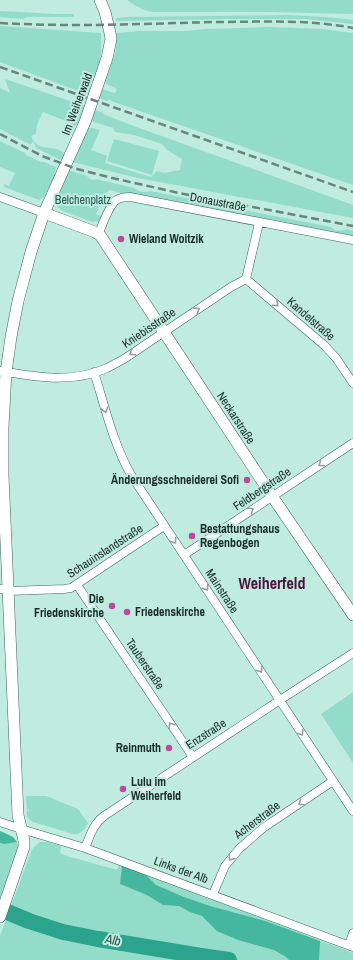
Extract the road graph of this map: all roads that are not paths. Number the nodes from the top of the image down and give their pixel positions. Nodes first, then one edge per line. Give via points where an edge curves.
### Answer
1 (100, 0) edge
2 (0, 197) edge
3 (44, 213) junction
4 (259, 223) junction
5 (99, 234) junction
6 (353, 240) edge
7 (246, 280) junction
8 (164, 332) junction
9 (3, 372) edge
10 (94, 372) junction
11 (353, 383) edge
12 (353, 443) edge
13 (272, 496) junction
14 (164, 526) junction
15 (184, 555) junction
16 (77, 585) junction
17 (6, 590) edge
18 (353, 615) edge
19 (353, 653) edge
20 (280, 700) junction
21 (193, 757) junction
22 (333, 781) junction
23 (353, 811) edge
24 (0, 822) edge
25 (21, 830) junction
26 (85, 848) junction
27 (213, 894) junction
28 (0, 917) edge
29 (353, 933) edge
30 (351, 946) edge

1 - 3 street, Im Weiherwald via 111,39 107,58 85,122
2 - 3 street
3 - 5 street
3 - 9 street, Im Weiherwald via 21,286
4 - 5 street, Donaustraße via 125,197 115,201 111,206
4 - 6 street, Donaustraße
4 - 7 street
5 - 8 street, Neckarstraße
8 -> 7 street, Kniebisstraße
7 -> 11 street, Kandelstraße via 324,345
8 -> 10 street, Kniebisstraße via 124,359
8 - 13 street, Neckarstraße
9 - 10 street, Kniebisstraße via 49,378 72,377
9 - 17 street, Im Weiherwald
10 -> 14 street, Mainstraße via 123,462
12 -> 13 street, Feldbergstraße
15 -> 13 street, Feldbergstraße
13 - 18 street, Neckarstraße
14 -> 15 street, Mainstraße
14 - 16 street, Schauinslandstraße
15 -> 20 street, Mainstraße
16 - 17 street, Schauinslandstraße via 64,589
21 -> 16 street, Tauberstraße
17 - 25 street, Im Weiherwald via 18,815
19 - 20 street, Enzstraße
20 - 21 street, Enzstraße
20 -> 22 street, Mainstraße
21 - 26 street, Enzstraße via 100,819 92,830
22 - 23 street, Mainstraße
22 -> 27 street, Acherstraße via 263,828 239,849 225,866
24 - 25 street, Links der Alb
25 - 26 street, Links der Alb
25 - 28 street, Im Weiherwald via 24,847
26 - 27 street, Links der Alb
27 - 30 street, Links der Alb
29 - 30 street

